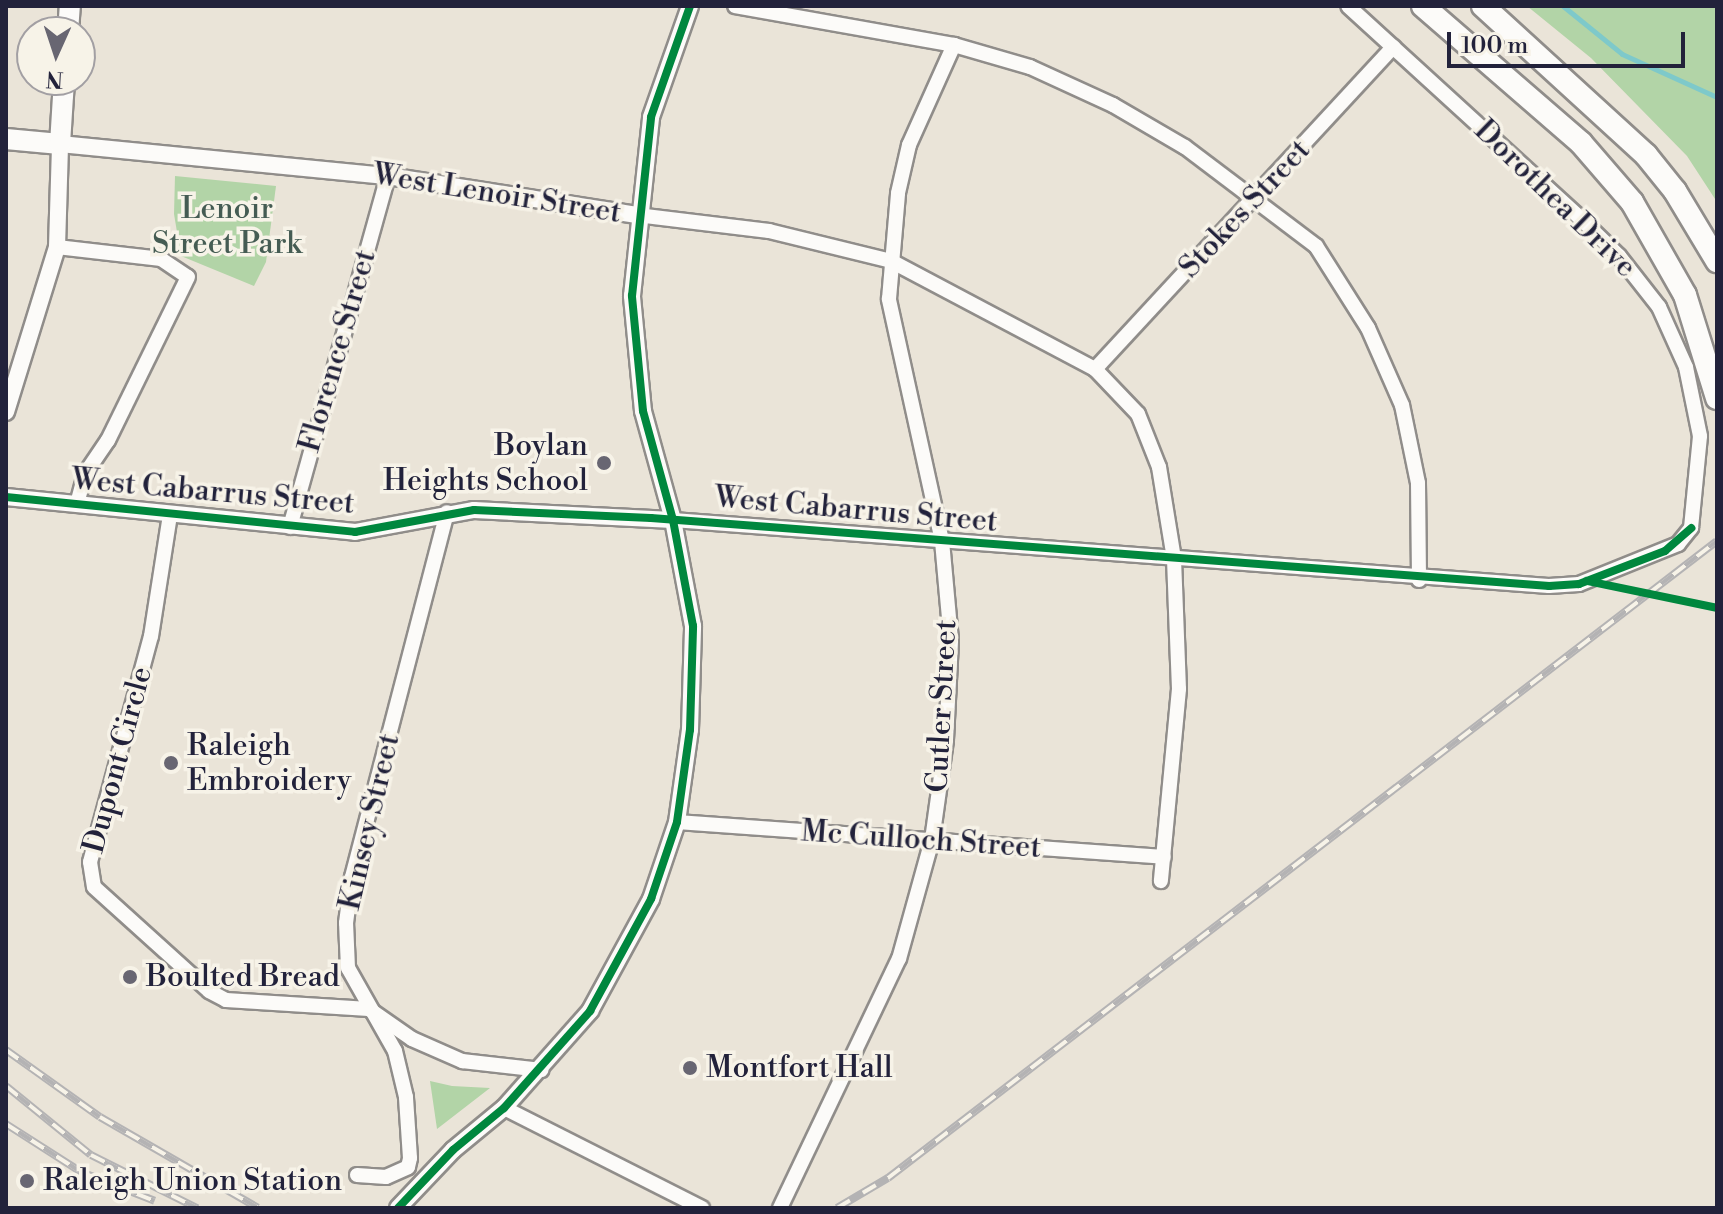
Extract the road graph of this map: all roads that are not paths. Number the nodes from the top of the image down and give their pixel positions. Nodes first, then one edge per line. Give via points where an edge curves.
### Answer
1 (690, 6) edge
2 (735, 6) edge
3 (1348, 6) edge
4 (1423, 6) edge
5 (1483, 6) edge
6 (954, 45) junction
7 (1393, 47) junction
8 (63, 96) edge
9 (6, 139) edge
10 (60, 144) junction
11 (388, 176) junction
12 (1256, 196) junction
13 (637, 215) junction
14 (57, 247) junction
15 (891, 261) junction
16 (1717, 261) edge
17 (1095, 369) junction
18 (1717, 398) edge
19 (6, 412) edge
20 (6, 497) edge
21 (77, 504) junction
22 (447, 512) junction
23 (170, 515) junction
24 (673, 520) junction
25 (290, 527) junction
26 (1691, 528) joint
27 (942, 541) junction
28 (1174, 559) junction
29 (1419, 580) junction
30 (677, 822) junction
31 (932, 840) junction
32 (1164, 857) junction
33 (1161, 881) dead end
34 (369, 1009) junction
35 (541, 1070) junction
36 (504, 1108) junction
37 (357, 1175) dead end
38 (781, 1206) edge
39 (398, 1208) edge
40 (702, 1208) edge

1 - 13 street via 651,117
2 - 6 street
3 - 7 street, Dorothea Drive
4 - 18 main road via 1581,143 1632,202 1685,295
5 - 16 main road via 1646,155 1675,191
6 - 12 street via 1030,67 1113,105
6 - 15 street, Cutler Street via 909,145
7 - 12 street, Stokes Street
7 - 26 street, Dorothea Drive via 1619,256 1659,307 1686,367 1698,416
8 - 10 main road
9 - 10 main road, West Lenoir Street
10 - 11 street, West Lenoir Street
10 - 14 street
11 - 13 street, West Lenoir Street
11 - 25 street, Florence Street
12 - 17 street, Stokes Street
12 - 29 street via 1316,246 1368,328 1402,405 1418,483
13 - 15 street, West Lenoir Street via 769,231
13 - 24 street via 632,296 638,381
14 - 19 street
14 - 21 street via 161,259 188,277 108,440 85,474
15 - 17 street, West Lenoir Street
15 - 27 street, Cutler Street via 894,334
17 - 28 street, West Lenoir Street via 1138,414 1159,467
20 - 21 street, West Cabarrus Street
21 - 23 street, West Cabarrus Street
22 - 24 street, West Cabarrus Street via 502,509
22 - 25 street, West Cabarrus Street via 385,530
22 - 34 street, Kinsey Street via 350,885 348,968
23 - 25 street, West Cabarrus Street
23 - 34 street, Dupont Circle via 151,636 90,862 94,887 209,991 226,1000
24 - 27 street, West Cabarrus Street
24 - 30 street via 693,626 694,679
26 - 29 street, West Cabarrus Street via 1665,551 1579,584
27 - 28 street, West Cabarrus Street
27 - 31 street, Cutler Street via 951,640 946,740
28 - 29 street, West Cabarrus Street
28 - 32 street, West Lenoir Street via 1179,689
30 - 31 street, Mc Culloch Street
30 - 35 street via 627,950 590,1011
31 - 32 street, Mc Culloch Street
31 - 38 street, Cutler Street via 899,959
32 - 33 street, West Lenoir Street
34 - 35 street via 412,1039 449,1056
34 - 37 street, Kinsey Street via 395,1051 406,1097 410,1158 408,1167 386,1177
35 - 36 street
36 - 39 street via 453,1150
36 - 40 street

